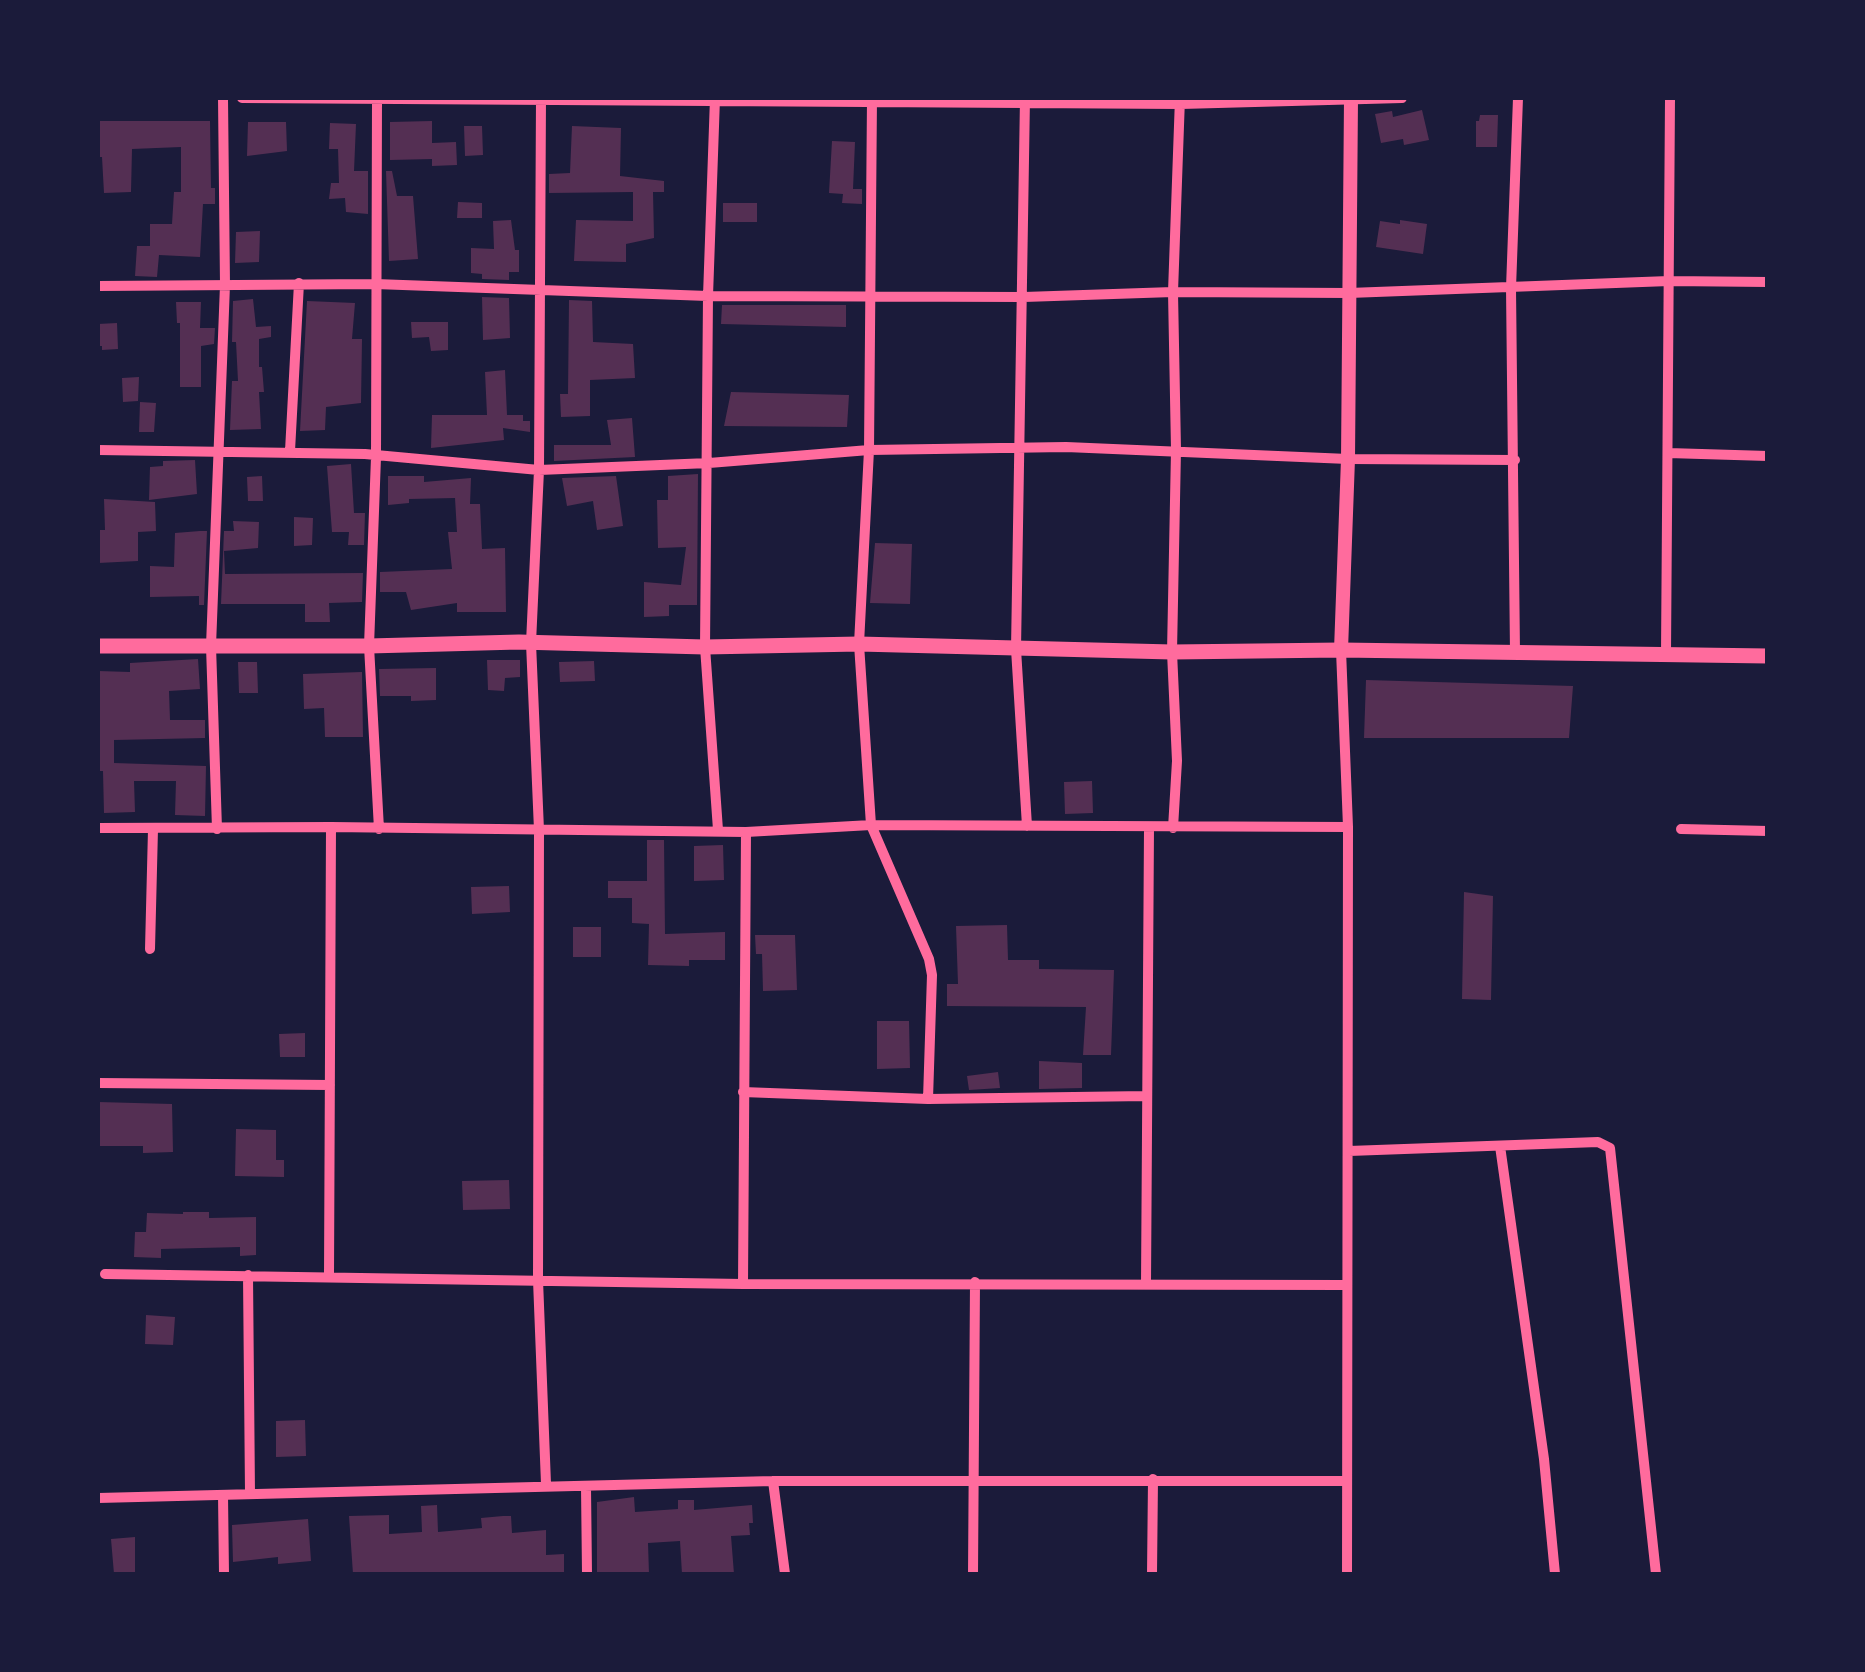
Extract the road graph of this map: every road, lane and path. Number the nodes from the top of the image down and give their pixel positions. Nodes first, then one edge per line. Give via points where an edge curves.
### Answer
1 (224, 98) edge
2 (242, 98) edge
3 (541, 98) edge
4 (1351, 98) edge
5 (1402, 98) edge
6 (1518, 98) edge
7 (1670, 98) edge
8 (377, 99) edge
9 (872, 99) edge
10 (715, 100) edge
11 (1025, 100) edge
12 (1180, 101) edge
13 (1669, 281) junction
14 (1768, 282) edge
15 (298, 284) junction
16 (375, 284) junction
17 (224, 285) junction
18 (98, 286) edge
19 (1511, 288) junction
20 (542, 290) junction
21 (1173, 292) junction
22 (1349, 292) junction
23 (869, 294) junction
24 (708, 296) junction
25 (1024, 296) junction
26 (1020, 449) junction
27 (98, 450) edge
28 (220, 450) junction
29 (290, 450) junction
30 (870, 450) junction
31 (1176, 450) junction
32 (1668, 454) junction
33 (1768, 456) edge
34 (376, 457) junction
35 (1348, 459) junction
36 (1515, 460) junction
37 (709, 463) junction
38 (539, 470) junction
39 (531, 643) junction
40 (859, 644) junction
41 (98, 646) edge
42 (211, 646) junction
43 (368, 646) junction
44 (706, 647) junction
45 (1016, 649) junction
46 (1341, 650) junction
47 (1172, 652) junction
48 (1515, 652) junction
49 (1666, 653) junction
50 (1768, 656) edge
51 (870, 826) junction
52 (1027, 826) junction
53 (331, 827) junction
54 (1348, 827) junction
55 (98, 828) edge
56 (1150, 828) junction
57 (1173, 828) junction
58 (153, 829) junction
59 (217, 829) junction
60 (378, 829) junction
61 (1681, 829) dead end
62 (540, 830) junction
63 (718, 830) junction
64 (1768, 830) edge
65 (746, 832) junction
66 (150, 949) dead end
67 (98, 1083) edge
68 (330, 1086) junction
69 (743, 1092) junction
70 (1147, 1096) junction
71 (928, 1099) junction
72 (1500, 1146) junction
73 (1350, 1151) junction
74 (104, 1274) dead end
75 (248, 1275) junction
76 (329, 1275) junction
77 (538, 1280) junction
78 (974, 1282) junction
79 (743, 1284) junction
80 (1146, 1284) junction
81 (1346, 1285) junction
82 (1153, 1479) junction
83 (772, 1481) junction
84 (1346, 1481) junction
85 (972, 1482) junction
86 (546, 1484) junction
87 (586, 1487) junction
88 (222, 1494) junction
89 (250, 1494) junction
90 (98, 1498) edge
91 (224, 1574) edge
92 (588, 1574) edge
93 (785, 1574) edge
94 (973, 1574) edge
95 (1152, 1574) edge
96 (1347, 1574) edge
97 (1555, 1574) edge
98 (1656, 1574) edge

1 - 17 street
2 - 8 street
3 - 8 street
3 - 10 street
3 - 20 street
4 - 5 street
4 - 12 street
4 - 22 street
6 - 19 street
7 - 13 street
8 - 16 street
9 - 10 street
9 - 11 street
9 - 23 street
10 - 24 street
11 - 12 street
11 - 25 street
12 - 21 street
13 - 14 street
13 - 19 street
13 - 32 street
15 - 16 street
15 - 17 street
15 - 29 street
16 - 20 street
16 - 34 street
17 - 18 street
17 - 28 street
19 - 22 street
19 - 36 street
20 - 24 street
20 - 38 street
21 - 22 street
21 - 25 street
21 - 31 street
22 - 35 street
23 - 24 street
23 - 25 street
23 - 30 street
24 - 37 street
25 - 26 street
26 - 30 street
26 - 31 street
26 - 45 street
27 - 28 street
28 - 29 street
28 - 42 street
29 - 34 street
30 - 37 street
30 - 40 street
31 - 35 street
31 - 47 street
32 - 33 street
32 - 49 street
34 - 38 street
34 - 43 street
35 - 36 street
35 - 46 street
36 - 48 street
37 - 38 street
37 - 44 street
38 - 39 street
39 - 43 main road
39 - 44 main road
39 - 62 street
40 - 44 main road
40 - 45 main road
40 - 51 street
41 - 42 main road
42 - 43 main road
42 - 59 street
43 - 60 street
44 - 63 street
45 - 47 main road
45 - 52 street
46 - 47 main road
46 - 48 main road
46 - 54 street
47 - 57 street
48 - 49 main road
49 - 50 main road
51 - 52 street
51 - 65 street
51 - 71 street via 929,960
52 - 56 street
53 - 59 street
53 - 60 street
53 - 68 street
54 - 57 street
54 - 73 street
55 - 58 street
56 - 57 street
56 - 70 street
58 - 59 street
58 - 66 street
60 - 62 street
61 - 64 street
62 - 63 street
62 - 77 street
63 - 65 street
65 - 69 street
67 - 68 street
68 - 76 street
69 - 71 street
69 - 79 street
70 - 71 street
70 - 80 street
72 - 73 street
72 - 97 street
72 - 98 street via 1598,1142 1610,1148
73 - 81 street
74 - 75 street
75 - 76 street
75 - 89 street
76 - 77 street
77 - 79 street
77 - 86 street
78 - 79 street
78 - 80 street
78 - 85 street
80 - 81 street
81 - 84 street
82 - 84 street
82 - 85 street
82 - 95 street
83 - 85 street
83 - 87 street
83 - 93 street
84 - 96 street
85 - 94 street
86 - 87 street
86 - 89 street
87 - 92 street
88 - 89 street
88 - 90 street
88 - 91 street

